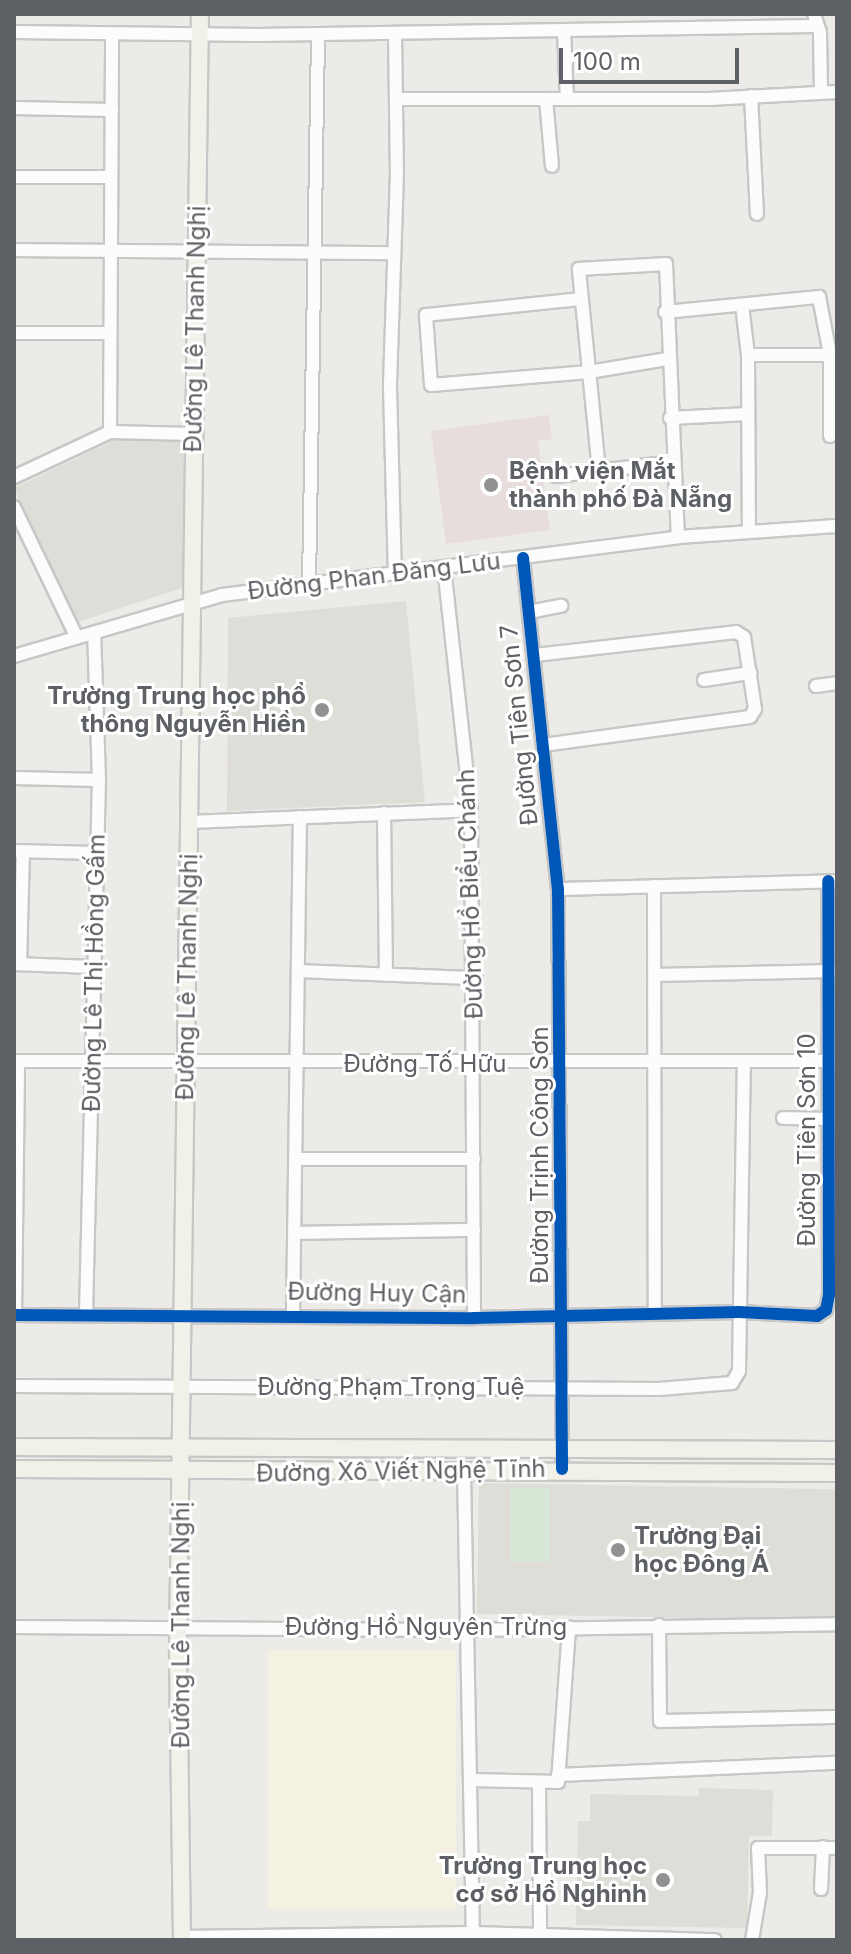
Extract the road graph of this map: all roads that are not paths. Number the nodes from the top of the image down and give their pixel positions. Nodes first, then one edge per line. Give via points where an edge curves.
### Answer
1 (200, 14) edge
2 (814, 20) edge
3 (564, 31) junction
4 (14, 32) edge
5 (112, 34) junction
6 (318, 34) junction
7 (395, 34) junction
8 (200, 35) junction
9 (821, 91) junction
10 (837, 92) edge
11 (751, 96) junction
12 (397, 99) junction
13 (546, 99) junction
14 (567, 99) junction
15 (14, 108) edge
16 (112, 110) junction
17 (552, 166) dead end
18 (14, 177) edge
19 (111, 177) junction
20 (757, 214) dead end
21 (14, 250) edge
22 (196, 250) junction
23 (110, 251) junction
24 (317, 251) junction
25 (393, 253) junction
26 (581, 299) junction
27 (742, 305) junction
28 (665, 312) junction
29 (14, 333) edge
30 (110, 333) junction
31 (748, 355) junction
32 (834, 355) edge
33 (667, 359) junction
34 (589, 372) junction
35 (748, 414) junction
36 (670, 418) junction
37 (110, 432) junction
38 (193, 434) junction
39 (830, 436) dead end
40 (673, 462) junction
41 (599, 471) junction
42 (556, 476) dead end
43 (14, 477) edge
44 (14, 507) edge
45 (837, 526) edge
46 (749, 531) junction
47 (678, 537) junction
48 (523, 558) junction
49 (444, 567) junction
50 (395, 574) junction
51 (309, 585) junction
52 (192, 601) junction
53 (561, 606) dead end
54 (529, 612) junction
55 (94, 633) junction
56 (77, 638) junction
57 (535, 655) junction
58 (14, 656) edge
59 (750, 673) junction
60 (704, 680) dead end
61 (837, 683) edge
62 (816, 686) dead end
63 (543, 745) junction
64 (14, 778) edge
65 (99, 780) junction
66 (471, 810) junction
67 (384, 813) junction
68 (300, 817) junction
69 (190, 822) junction
70 (18, 851) edge
71 (96, 853) junction
72 (832, 881) edge
73 (654, 886) junction
74 (558, 889) junction
75 (17, 964) edge
76 (92, 967) junction
77 (298, 971) junction
78 (833, 971) edge
79 (386, 975) junction
80 (655, 975) junction
81 (476, 978) junction
82 (833, 1003) edge
83 (16, 1061) edge
84 (93, 1061) junction
85 (744, 1061) junction
86 (834, 1061) edge
87 (186, 1063) junction
88 (297, 1063) junction
89 (475, 1064) junction
90 (562, 1064) junction
91 (654, 1064) junction
92 (783, 1118) dead end
93 (830, 1119) junction
94 (299, 1159) junction
95 (474, 1159) junction
96 (834, 1201) edge
97 (474, 1230) junction
98 (297, 1233) junction
99 (739, 1312) junction
100 (293, 1313) junction
101 (86, 1314) junction
102 (184, 1314) junction
103 (655, 1314) junction
104 (14, 1315) edge
105 (563, 1315) junction
106 (474, 1318) junction
107 (14, 1386) edge
108 (183, 1387) junction
109 (562, 1388) junction
110 (562, 1445) junction
111 (14, 1447) edge
112 (183, 1448) junction
113 (837, 1450) edge
114 (14, 1469) edge
115 (562, 1469) junction
116 (464, 1471) junction
117 (182, 1473) junction
118 (837, 1473) edge
119 (837, 1624) edge
120 (659, 1625) junction
121 (14, 1627) edge
122 (178, 1627) junction
123 (569, 1627) junction
124 (468, 1630) junction
125 (837, 1717) edge
126 (837, 1763) edge
127 (558, 1775) junction
128 (472, 1780) junction
129 (539, 1784) junction
130 (830, 1848) edge
131 (821, 1889) dead end
132 (540, 1934) junction
133 (473, 1936) edge
134 (573, 1937) edge
135 (182, 1939) edge
136 (715, 1940) edge
137 (752, 1940) edge

1 - 8 main road, Đường Lê Thanh Nghị
2 - 3 street
2 - 9 street via 820,32
3 - 7 street
3 - 14 street
4 - 5 street
5 - 8 street
5 - 16 street
6 - 7 street
6 - 8 street
6 - 24 street
7 - 12 street
8 - 22 main road, Đường Lê Thanh Nghị
9 - 10 street
9 - 11 street
11 - 14 street
11 - 20 street
12 - 13 street
12 - 25 street
13 - 14 street
13 - 17 street
15 - 16 street
16 - 19 street
18 - 19 street
19 - 23 street
21 - 23 street
22 - 23 street
22 - 24 street
22 - 38 main road, Đường Lê Thanh Nghị
23 - 30 street
24 - 25 street
24 - 51 street
25 - 50 street
26 - 28 street via 579,269 666,264
26 - 34 street
26 - 34 street via 426,315 431,385
27 - 28 street
27 - 31 street
27 - 32 street via 819,297
28 - 33 street
29 - 30 street
30 - 37 street
31 - 32 street
31 - 35 street
32 - 39 street
33 - 34 street
33 - 36 street
34 - 41 street
35 - 36 street
35 - 46 street
36 - 40 street
37 - 38 street
37 - 43 street
38 - 52 main road, Đường Lê Thanh Nghị
40 - 41 street
40 - 47 street
41 - 42 street
44 - 56 street
45 - 46 street, Đường Phan Đăng Lưu
46 - 47 street, Đường Phan Đăng Lưu
47 - 48 street, Đường Phan Đăng Lưu
48 - 49 street, Đường Phan Đăng Lưu
48 - 54 street, Đường Tiên Sơn 7
49 - 50 street, Đường Phan Đăng Lưu
49 - 66 street, Đường Hồ Biểu Chánh
50 - 51 street, Đường Phan Đăng Lưu
51 - 52 street, Đường Phan Đăng Lưu
52 - 55 street, Đường Phan Đăng Lưu
52 - 69 main road, Đường Lê Thanh Nghị
53 - 54 street
54 - 57 street, Đường Tiên Sơn 7
55 - 56 street, Đường Phan Đăng Lưu
55 - 65 street, Đường Lê Thị Hồng Gấm
56 - 58 street, Đường Phan Đăng Lưu
57 - 59 street via 736,632 744,637
57 - 63 street, Đường Tiên Sơn 7
59 - 60 street
59 - 63 street via 755,709 750,717
61 - 62 street
63 - 74 street, Đường Tiên Sơn 7
64 - 65 street
65 - 71 street, Đường Lê Thị Hồng Gấm
66 - 67 street
66 - 81 street, Đường Hồ Biểu Chánh
67 - 68 street
67 - 79 street
68 - 69 street
68 - 77 street
69 - 87 main road, Đường Lê Thanh Nghị
70 - 71 street
70 - 75 street
71 - 76 street, Đường Lê Thị Hồng Gấm
72 - 73 street
72 - 78 street, Đường Tiên Sơn 10
73 - 74 street
73 - 80 street
74 - 90 street, Đường Trịnh Công Sơn
75 - 76 street
76 - 84 street, Đường Lê Thị Hồng Gấm
77 - 79 street
77 - 88 street
78 - 80 street
78 - 82 street, Đường Tiên Sơn 10
79 - 81 street
80 - 91 street
81 - 89 street, Đường Hồ Biểu Chánh
82 - 86 street, Đường Tiên Sơn 10
83 - 84 street, Đường Tố Hữu
83 - 104 street
84 - 87 street, Đường Tố Hữu
84 - 101 street, Đường Lê Thị Hồng Gấm
85 - 86 street, Đường Tố Hữu
85 - 91 street, Đường Tố Hữu
85 - 99 street, Đường Phạm Trọng Tuệ
86 - 93 street, Đường Tiên Sơn 10
87 - 88 street, Đường Tố Hữu
87 - 102 main road, Đường Lê Thanh Nghị
88 - 89 street, Đường Tố Hữu
88 - 94 street
89 - 90 street, Đường Tố Hữu
89 - 95 street, Đường Hồ Biểu Chánh
90 - 91 street, Đường Tố Hữu
90 - 105 street, Đường Trịnh Công Sơn
91 - 103 street
92 - 93 street
93 - 96 street, Đường Tiên Sơn 10
94 - 95 street
94 - 98 street
95 - 97 street, Đường Hồ Biểu Chánh
96 - 99 street, Đường Tiên Sơn 10 via 826,1310 817,1316
97 - 98 street
97 - 106 street, Đường Hồ Biểu Chánh
98 - 100 street
99 - 103 street, Đường Huy Cận
99 - 109 street, Đường Phạm Trọng Tuệ via 739,1371 732,1383
100 - 102 street, Đường Huy Cận
100 - 106 street, Đường Huy Cận
101 - 102 street, Đường Huy Cận
101 - 104 street, Đường Huy Cận
102 - 108 main road, Đường Lê Thanh Nghị
103 - 105 street, Đường Huy Cận
105 - 106 street, Đường Huy Cận
105 - 109 street, Đường Trịnh Công Sơn
107 - 108 street, Đường Phạm Trọng Tuệ
108 - 109 street, Đường Phạm Trọng Tuệ
108 - 112 main road, Đường Lê Thanh Nghị
109 - 110 street, Đường Trịnh Công Sơn
110 - 112 main road, Đường Xô Viết Nghệ Tĩnh
110 - 113 main road, Đường Xô Viết Nghệ Tĩnh
110 - 115 street, Đường Trịnh Công Sơn
111 - 112 main road, Đường Xô Viết Nghệ Tĩnh
112 - 117 main road, Đường Lê Thanh Nghị
114 - 117 main road, Đường Xô Viết Nghệ Tĩnh
115 - 116 main road, Đường Xô Viết Nghệ Tĩnh
115 - 118 main road, Đường Xô Viết Nghệ Tĩnh
116 - 117 main road, Đường Xô Viết Nghệ Tĩnh
116 - 124 street
117 - 122 main road, Đường Lê Thanh Nghị
119 - 120 street, Đường Hồ Nguyên Trừng
120 - 123 street, Đường Hồ Nguyên Trừng
120 - 125 street via 660,1721
121 - 122 street, Đường Hồ Nguyên Trừng
122 - 124 street, Đường Hồ Nguyên Trừng
122 - 135 main road, Đường Lê Thanh Nghị
123 - 124 street, Đường Hồ Nguyên Trừng
123 - 127 street
124 - 128 street
126 - 127 street
127 - 129 street via 558,1782
128 - 129 street
128 - 133 street
129 - 132 street
130 - 131 street
130 - 137 street via 758,1848 760,1892
132 - 133 street
132 - 134 street
133 - 135 street
134 - 136 street

